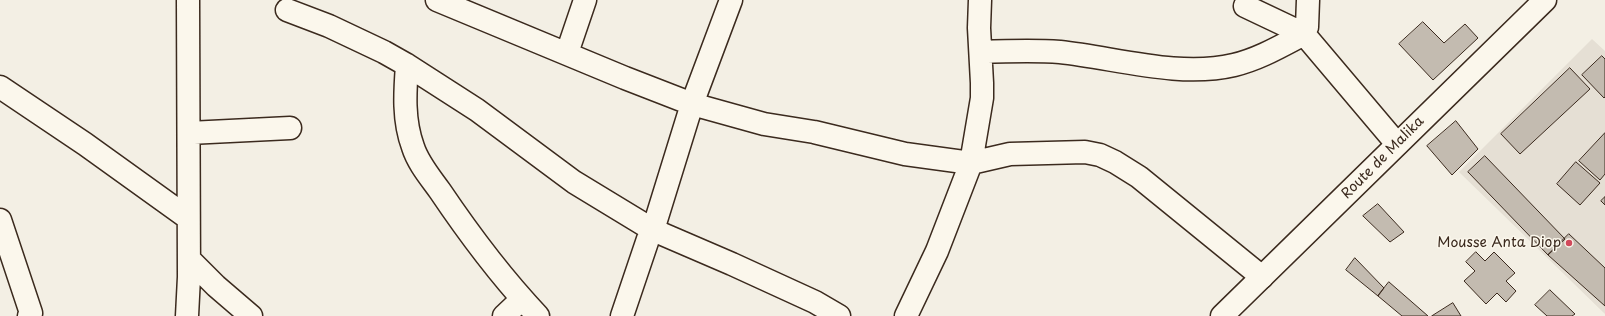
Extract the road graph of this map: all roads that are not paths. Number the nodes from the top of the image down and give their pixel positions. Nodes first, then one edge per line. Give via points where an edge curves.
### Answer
1 (188, 0) edge
2 (437, 0) edge
3 (586, 0) edge
4 (731, 0) edge
5 (979, 0) edge
6 (1308, 0) edge
7 (1545, 0) edge
8 (1245, 6) dead end
9 (288, 10) dead end
10 (1304, 34) junction
11 (981, 52) junction
12 (567, 53) junction
13 (407, 65) junction
14 (0, 88) edge
15 (692, 104) junction
16 (290, 128) dead end
17 (189, 133) junction
18 (1397, 144) junction
19 (971, 163) junction
20 (188, 218) junction
21 (0, 220) edge
22 (653, 230) junction
23 (189, 260) junction
24 (1262, 277) junction
25 (522, 299) junction
26 (31, 315) edge
27 (187, 316) edge
28 (251, 316) edge
29 (504, 316) edge
30 (538, 316) edge
31 (622, 316) edge
32 (839, 316) edge
33 (906, 316) edge
34 (1222, 316) edge

1 - 17 street
2 - 12 street
3 - 12 street
4 - 15 street
5 - 11 street
6 - 10 street via 1307,27
7 - 18 street, Route de Malika
8 - 10 street
9 - 13 street via 329,26
10 - 11 street via 1254,59 1215,68 1145,65 1060,52
10 - 18 street
11 - 19 street via 982,98
12 - 15 street
13 - 22 street via 477,110 574,182
13 - 25 street via 405,101 408,130 416,157 457,216
14 - 20 street via 85,144
15 - 19 street via 764,124 814,132 871,147
15 - 22 street
16 - 17 street
17 - 20 street
18 - 24 street, Route de Malika
19 - 24 street via 1010,154 1085,152 1100,155 1139,176
19 - 33 street via 937,252
20 - 23 street
21 - 26 street
22 - 31 street
22 - 32 street via 815,302
23 - 27 street
23 - 28 street
24 - 34 street, Route de Malika
25 - 29 street
25 - 30 street

